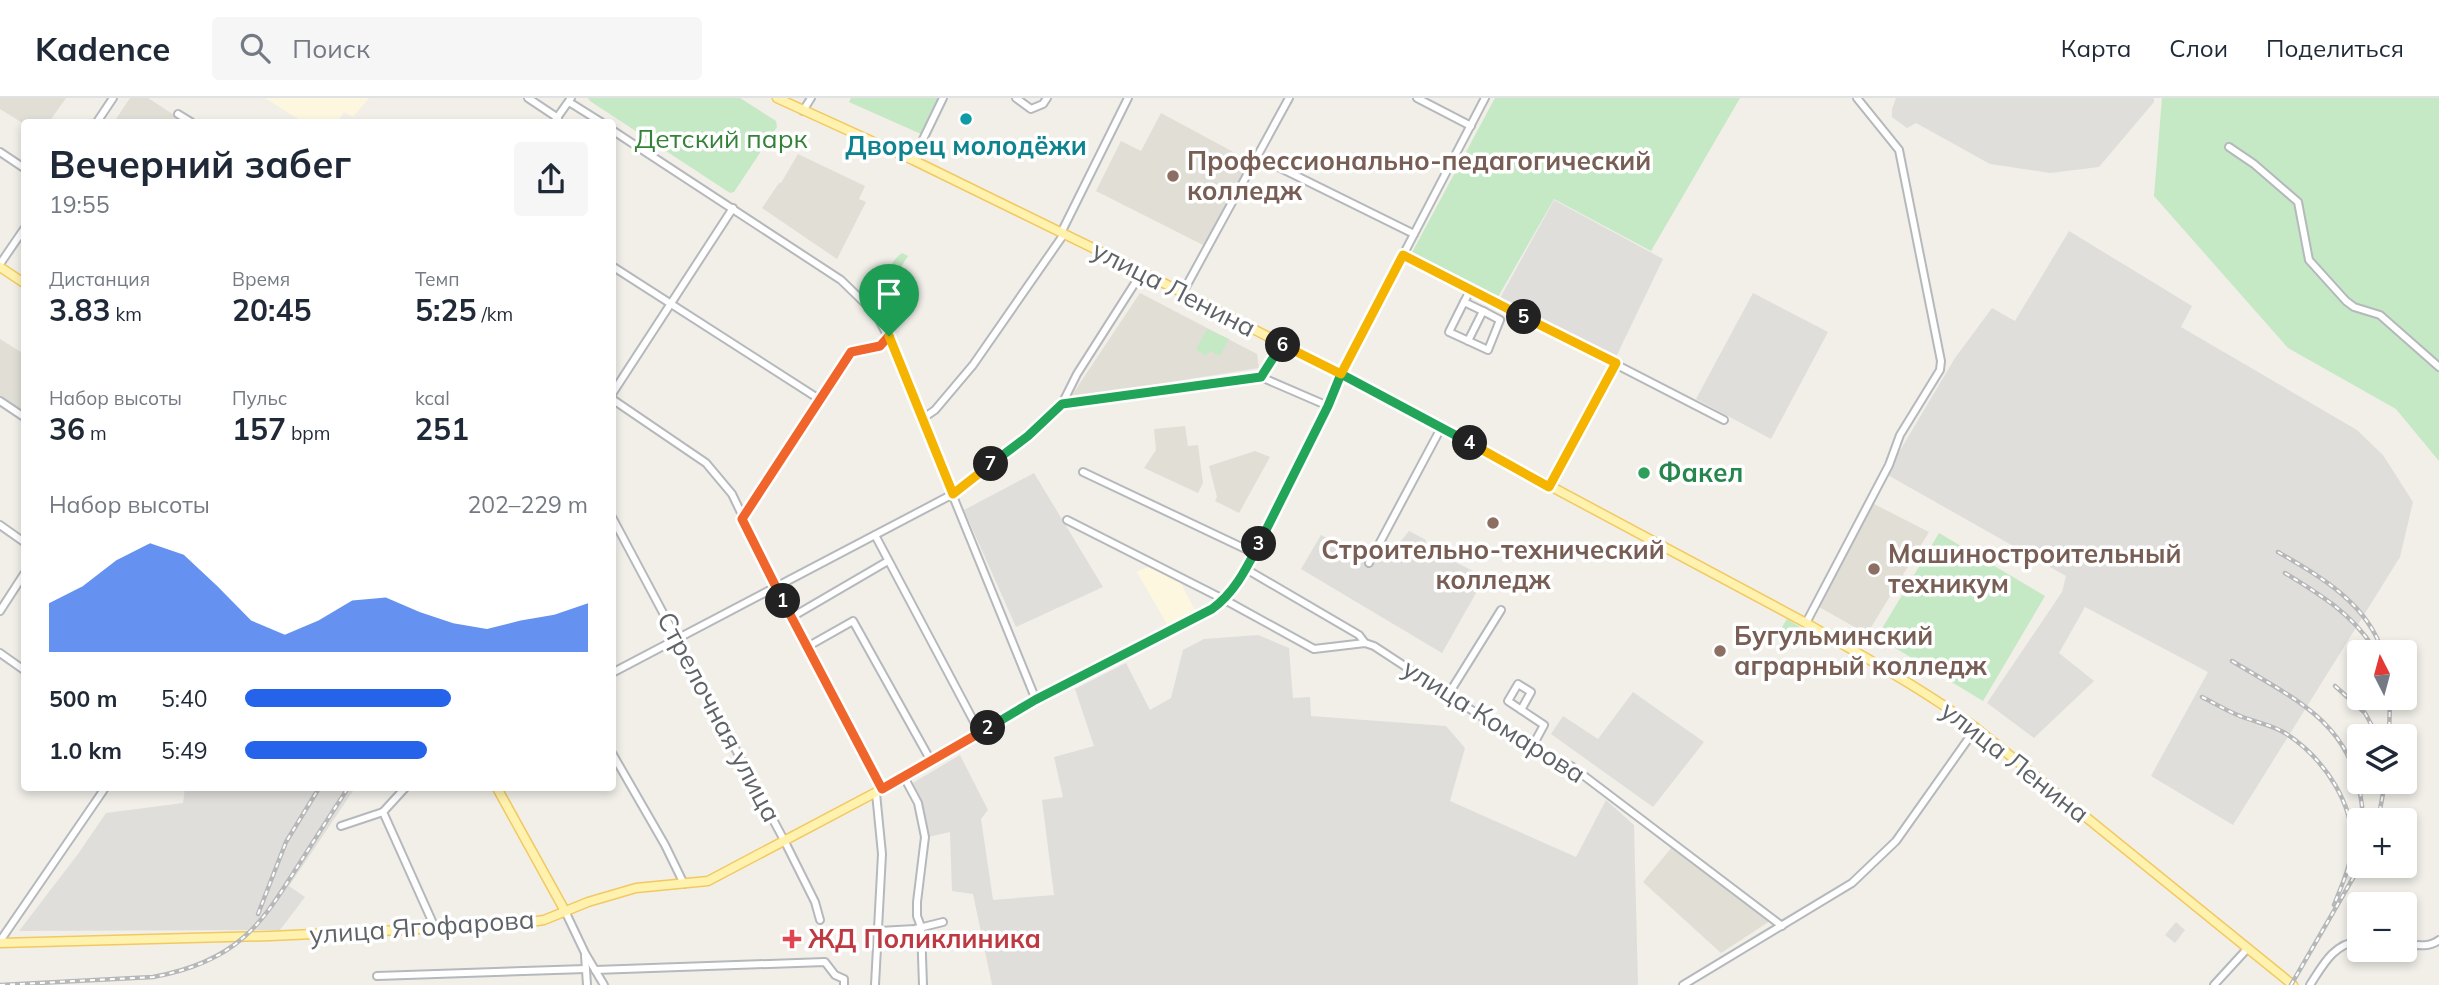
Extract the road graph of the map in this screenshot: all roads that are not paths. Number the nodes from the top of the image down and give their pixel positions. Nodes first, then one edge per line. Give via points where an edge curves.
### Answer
1 (113, 98) edge
2 (528, 98) edge
3 (777, 98) edge
4 (811, 98) edge
5 (943, 98) edge
6 (1016, 98) edge
7 (1047, 98) edge
8 (1128, 98) edge
9 (1289, 98) edge
10 (1417, 98) edge
11 (1485, 98) edge
12 (1857, 98) edge
13 (570, 100) edge
14 (803, 111) junction
15 (178, 114) dead end
16 (99, 119) edge
17 (186, 119) edge
18 (555, 119) edge
19 (557, 119) edge
20 (597, 119) edge
21 (1471, 126) junction
22 (616, 133) edge
23 (2229, 147) dead end
24 (0, 152) edge
25 (1258, 157) junction
26 (913, 160) junction
27 (21, 166) edge
28 (733, 208) junction
29 (1063, 233) junction
30 (21, 234) edge
31 (1414, 234) junction
32 (1403, 255) junction
33 (0, 266) edge
34 (616, 269) edge
35 (1142, 272) junction
36 (21, 281) edge
37 (1471, 289) junction
38 (1182, 294) junction
39 (1464, 302) junction
40 (671, 305) junction
41 (1506, 307) junction
42 (1483, 311) junction
43 (1500, 320) junction
44 (889, 336) junction
45 (1468, 341) junction
46 (1282, 344) junction
47 (1616, 363) junction
48 (2439, 367) edge
49 (1341, 374) junction
50 (1261, 377) junction
51 (616, 391) edge
52 (819, 399) junction
53 (616, 400) edge
54 (0, 401) edge
55 (1062, 404) junction
56 (1328, 406) junction
57 (21, 415) edge
58 (922, 419) junction
59 (1724, 420) dead end
60 (1441, 428) junction
61 (1083, 472) dead end
62 (1549, 487) junction
63 (953, 494) junction
64 (742, 519) junction
65 (1067, 520) dead end
66 (616, 524) edge
67 (0, 525) edge
68 (874, 535) junction
69 (21, 540) edge
70 (1254, 553) junction
71 (888, 561) junction
72 (1369, 563) dead end
73 (1246, 569) junction
74 (21, 579) edge
75 (775, 586) junction
76 (1225, 600) junction
77 (1501, 610) dead end
78 (0, 611) edge
79 (792, 617) junction
80 (1806, 624) junction
81 (678, 640) junction
82 (1365, 643) junction
83 (807, 647) junction
84 (0, 653) edge
85 (21, 668) edge
86 (616, 671) edge
87 (1448, 695) junction
88 (1035, 700) junction
89 (1521, 710) dead end
90 (1976, 728) junction
91 (980, 733) junction
92 (1531, 749) junction
93 (616, 760) edge
94 (931, 761) junction
95 (904, 777) junction
96 (103, 791) edge
97 (402, 791) edge
98 (499, 791) edge
99 (879, 791) junction
100 (383, 812) junction
101 (341, 826) dead end
102 (785, 842) junction
103 (684, 884) junction
104 (565, 911) junction
105 (820, 920) dead end
106 (943, 922) dead end
107 (1782, 926) junction
108 (921, 927) junction
109 (436, 930) junction
110 (879, 931) junction
111 (2439, 940) edge
112 (0, 942) edge
113 (2347, 944) edge
114 (2417, 945) edge
115 (2247, 949) junction
116 (584, 953) junction
117 (586, 969) junction
118 (595, 970) junction
119 (377, 976) dead end
120 (587, 985) edge
121 (604, 985) edge
122 (844, 985) edge
123 (875, 985) edge
124 (923, 985) edge
125 (1683, 985) edge
126 (2214, 985) edge
127 (2292, 985) edge
128 (2310, 985) edge

1 - 16 street
2 - 18 street
3 - 14 main road, улица Ленина
4 - 14 street
5 - 26 street
6 - 7 street via 1031,109
8 - 29 street
9 - 25 street
10 - 21 street
11 - 21 street
12 - 80 street via 1899,150 1940,370 1900,435 1889,465
13 - 19 street
13 - 20 street
14 - 26 main road, улица Ленина
15 - 17 street
21 - 31 street
22 - 28 street
23 - 48 street via 2298,202 2309,260 2346,302 2380,315
24 - 27 street
25 - 31 street
25 - 38 street
26 - 29 main road, улица Ленина
28 - 40 street
28 - 44 street via 841,280 876,314
29 - 35 main road, улица Ленина
29 - 58 street via 973,365 936,410
30 - 33 street
31 - 32 street
32 - 37 street
32 - 49 street
33 - 36 main road
34 - 40 street
35 - 38 main road, улица Ленина
35 - 55 street
37 - 39 street
37 - 41 street
38 - 46 main road, улица Ленина
39 - 42 street
39 - 45 street via 1449,332
40 - 51 street
40 - 52 street
41 - 43 street
41 - 47 street
42 - 43 street
42 - 45 street
43 - 45 street via 1488,350
44 - 52 street via 880,346 851,352
44 - 58 street
46 - 49 main road, улица Ленина
46 - 50 street
47 - 59 street
47 - 62 street
49 - 56 main road
49 - 60 main road, улица Ленина
50 - 55 street
50 - 56 street
52 - 64 street
53 - 64 street via 706,463 732,495
54 - 57 street
55 - 63 street
56 - 70 main road
58 - 63 street
60 - 62 main road, улица Ленина
60 - 72 street
61 - 70 street
62 - 80 main road, улица Ленина
63 - 68 street
63 - 88 street
64 - 75 street
65 - 76 street
66 - 81 street, Стрелочная улица
67 - 69 street
68 - 71 street
68 - 75 street
70 - 73 main road
71 - 79 street
71 - 91 street
73 - 76 main road
73 - 82 street, улица Комарова via 1359,635
74 - 78 street
75 - 79 street
75 - 81 street
76 - 82 street via 1314,649
76 - 88 main road, улица Ягофарова
77 - 87 street
79 - 83 street
80 - 90 main road, улица Ленина
81 - 86 street
81 - 102 street, Стрелочная улица
82 - 87 street, улица Комарова
83 - 94 street via 853,621
83 - 99 street
84 - 85 street
87 - 92 street, улица Комарова
88 - 91 main road, улица Ягофарова
89 - 92 street via 1544,725
90 - 107 street via 1896,841 1852,883
90 - 115 main road, улица Ленина
91 - 94 main road, улица Ягофарова
92 - 107 street, улица Комарова via 1571,766
93 - 103 street
94 - 95 main road, улица Ягофарова
95 - 99 main road, улица Ягофарова
95 - 108 street via 918,803 925,837 917,916
96 - 112 street
97 - 100 street
98 - 104 main road
99 - 102 main road, улица Ягофарова
99 - 110 street
100 - 101 street
100 - 109 street
102 - 103 main road, улица Ягофарова via 708,881
102 - 105 street, Стрелочная улица
103 - 104 main road, улица Ягофарова via 636,888
104 - 109 main road, улица Ягофарова via 528,923
104 - 116 street
106 - 108 street
107 - 125 street
108 - 110 street
108 - 124 street
109 - 112 main road, улица Ягофарова
110 - 123 street
111 - 114 street
113 - 128 street via 2329,957
115 - 126 street
115 - 127 main road, улица Ленина
116 - 117 street
116 - 118 street
117 - 119 street
117 - 120 street
118 - 121 street
118 - 122 street via 825,962 844,979

